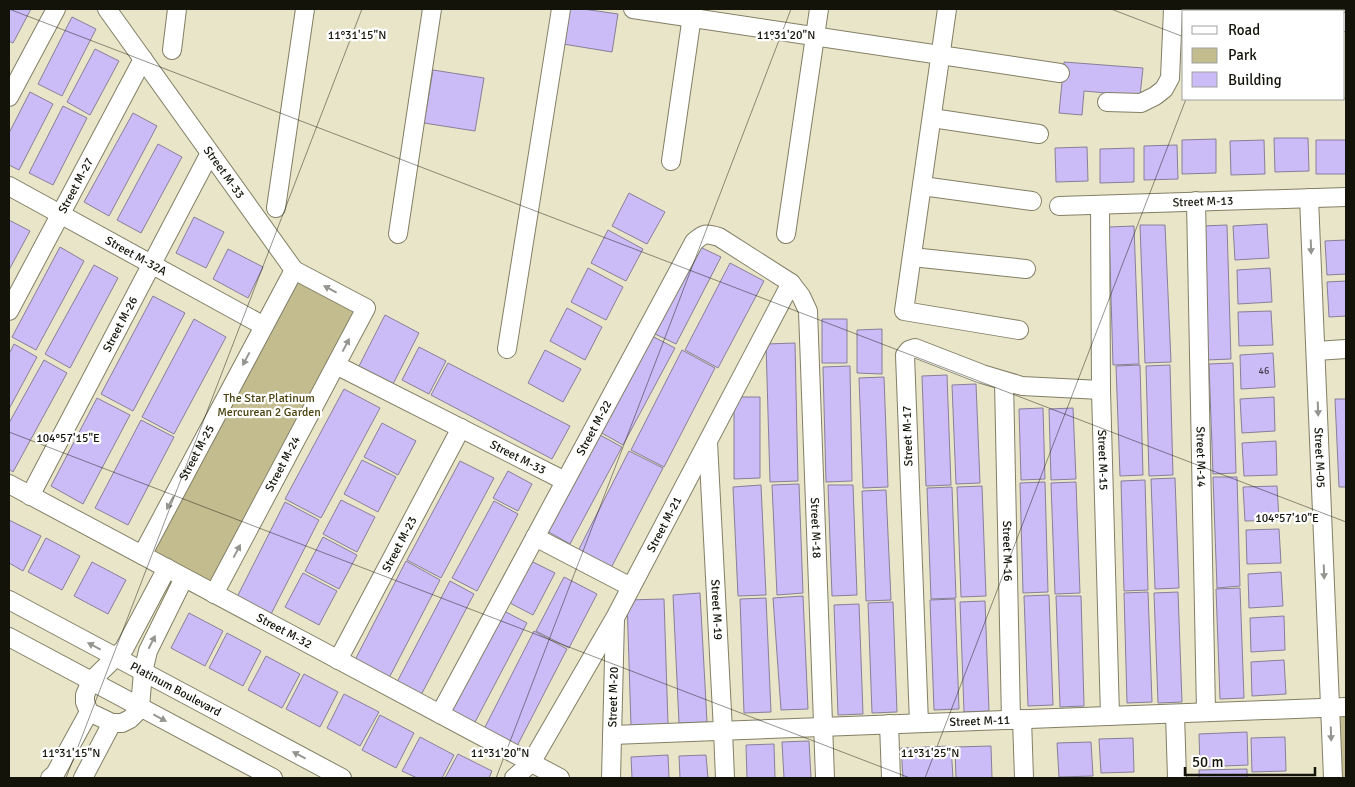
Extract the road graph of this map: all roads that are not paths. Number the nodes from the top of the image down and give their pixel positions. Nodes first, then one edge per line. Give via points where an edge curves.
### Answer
1 (56, 9) edge
2 (107, 9) edge
3 (177, 9) edge
4 (305, 9) edge
5 (432, 9) edge
6 (561, 9) edge
7 (633, 9) edge
8 (819, 9) edge
9 (947, 9) edge
10 (1174, 9) edge
11 (692, 13) edge
12 (815, 36) junction
13 (172, 50) dead end
14 (941, 55) junction
15 (143, 59) junction
16 (1060, 73) dead end
17 (9, 97) edge
18 (1107, 102) dead end
19 (932, 118) junction
20 (1039, 134) dead end
21 (210, 154) junction
22 (671, 160) dead end
23 (9, 186) edge
24 (922, 186) junction
25 (1310, 198) junction
26 (1346, 198) edge
27 (1032, 201) dead end
28 (1196, 202) junction
29 (1100, 204) junction
30 (1059, 206) dead end
31 (276, 208) dead end
32 (60, 214) junction
33 (398, 234) dead end
34 (786, 234) dead end
35 (912, 257) junction
36 (152, 265) junction
37 (1026, 269) dead end
38 (294, 270) junction
39 (791, 282) junction
40 (366, 308) joint
41 (9, 311) edge
42 (264, 326) junction
43 (1019, 330) dead end
44 (1346, 349) edge
45 (507, 350) dead end
46 (1316, 351) junction
47 (336, 365) junction
48 (1004, 382) junction
49 (1100, 390) junction
50 (461, 428) junction
51 (708, 441) junction
52 (565, 481) junction
53 (9, 484) edge
54 (30, 496) junction
55 (535, 537) junction
56 (142, 555) junction
57 (167, 568) junction
58 (184, 578) junction
59 (631, 587) junction
60 (214, 594) junction
61 (9, 600) edge
62 (616, 616) junction
63 (9, 637) edge
64 (115, 657) junction
65 (338, 660) junction
66 (143, 672) junction
67 (91, 681) junction
68 (140, 707) junction
69 (1338, 707) edge
70 (89, 712) junction
71 (1206, 712) junction
72 (440, 714) junction
73 (1175, 714) junction
74 (1110, 716) junction
75 (1016, 720) junction
76 (919, 723) junction
77 (112, 724) junction
78 (889, 724) junction
79 (822, 727) junction
80 (723, 731) junction
81 (612, 735) junction
82 (530, 771) edge
83 (56, 777) edge
84 (83, 778) edge
85 (273, 778) edge
86 (342, 778) edge
87 (514, 778) edge
88 (560, 778) edge
89 (611, 778) edge
90 (725, 778) edge
91 (825, 778) edge
92 (891, 778) edge
93 (1024, 778) edge
94 (1177, 778) edge
95 (1333, 778) edge

1 - 17 street
2 - 15 street, Street M-33
3 - 13 street
4 - 31 street
5 - 33 street
6 - 45 street
7 - 11 street
8 - 12 street
9 - 14 street
10 - 18 street via 1170,78 1164,89 1141,104
11 - 12 street
11 - 22 street
12 - 14 street
12 - 34 street
14 - 16 street
14 - 19 street
15 - 21 street, Street M-33
15 - 32 street, Street M-27
19 - 20 street
19 - 24 street
21 - 36 street, Street M-26
21 - 38 street, Street M-33
23 - 32 street, Street M-32A
24 - 27 street
24 - 35 street
25 - 26 street, Street M-13
25 - 28 street, Street M-13
25 -> 46 street, Street M-05
28 - 29 street, Street M-13
28 - 71 street, Street M-14
29 - 30 street, Street M-13
29 - 49 street, Street M-15
32 - 36 street, Street M-32A
32 - 41 street, Street M-27
35 - 37 street
35 - 43 street via 904,311
36 - 42 street, Street M-32A
36 - 54 street, Street M-26
40 -> 38 street, Street M-33
38 - 42 street, Street M-25
39 - 51 street, Street M-21
39 - 52 street, Street M-22 via 719,237 702,235 694,242
39 - 79 street, Street M-18 via 808,311
47 -> 40 street, Street M-24
42 -> 56 street, Street M-25
44 - 46 street
46 -> 69 street, Street M-05
47 - 50 street, Street M-33
60 -> 47 street, Street M-24
48 - 49 street, Street M-17
48 - 75 street, Street M-16
48 - 76 street, Street M-17 via 915,348 905,355
49 - 74 street, Street M-15
50 - 52 street, Street M-33
50 - 65 street, Street M-23
51 - 59 street, Street M-21
51 - 80 street, Street M-19
52 - 55 street, Street M-22
53 - 54 street, Street M-32
54 - 56 street, Street M-32
55 - 59 street
55 - 72 street, Street M-22
56 - 57 street, Street M-32
57 - 58 street, Street M-32
57 - 64 street via 124,649
58 - 60 street, Street M-32
66 -> 58 street via 148,651
59 - 62 street, Street M-21
60 - 65 street, Street M-32
64 -> 61 street, Platinum Boulevard
62 - 81 street, Street M-20
62 - 82 street, Street M-21
63 - 67 street
64 - 66 street, Platinum Boulevard
64 - 67 street
65 - 72 street, Street M-32
66 - 68 street
86 -> 66 street, Platinum Boulevard
67 - 68 street
67 - 70 street via 85,702
68 - 77 street via 122,723
68 -> 85 street
69 - 71 street, Street M-11
69 -> 95 street, Street M-05
70 - 77 street
70 - 83 street
71 - 73 street, Street M-11
72 - 82 street, Street M-32
73 - 74 street, Street M-11
73 - 94 street
74 - 75 street, Street M-11
75 - 76 street, Street M-11
75 - 93 street, Street M-16
76 - 78 street, Street M-11
77 - 84 street
78 - 79 street, Street M-11
78 - 92 street
79 - 80 street, Street M-11
79 - 91 street, Street M-18
80 - 81 street, Street M-11
80 - 90 street, Street M-19
81 - 89 street, Street M-20
82 - 87 street, Street M-21
82 - 88 street, Street M-32

